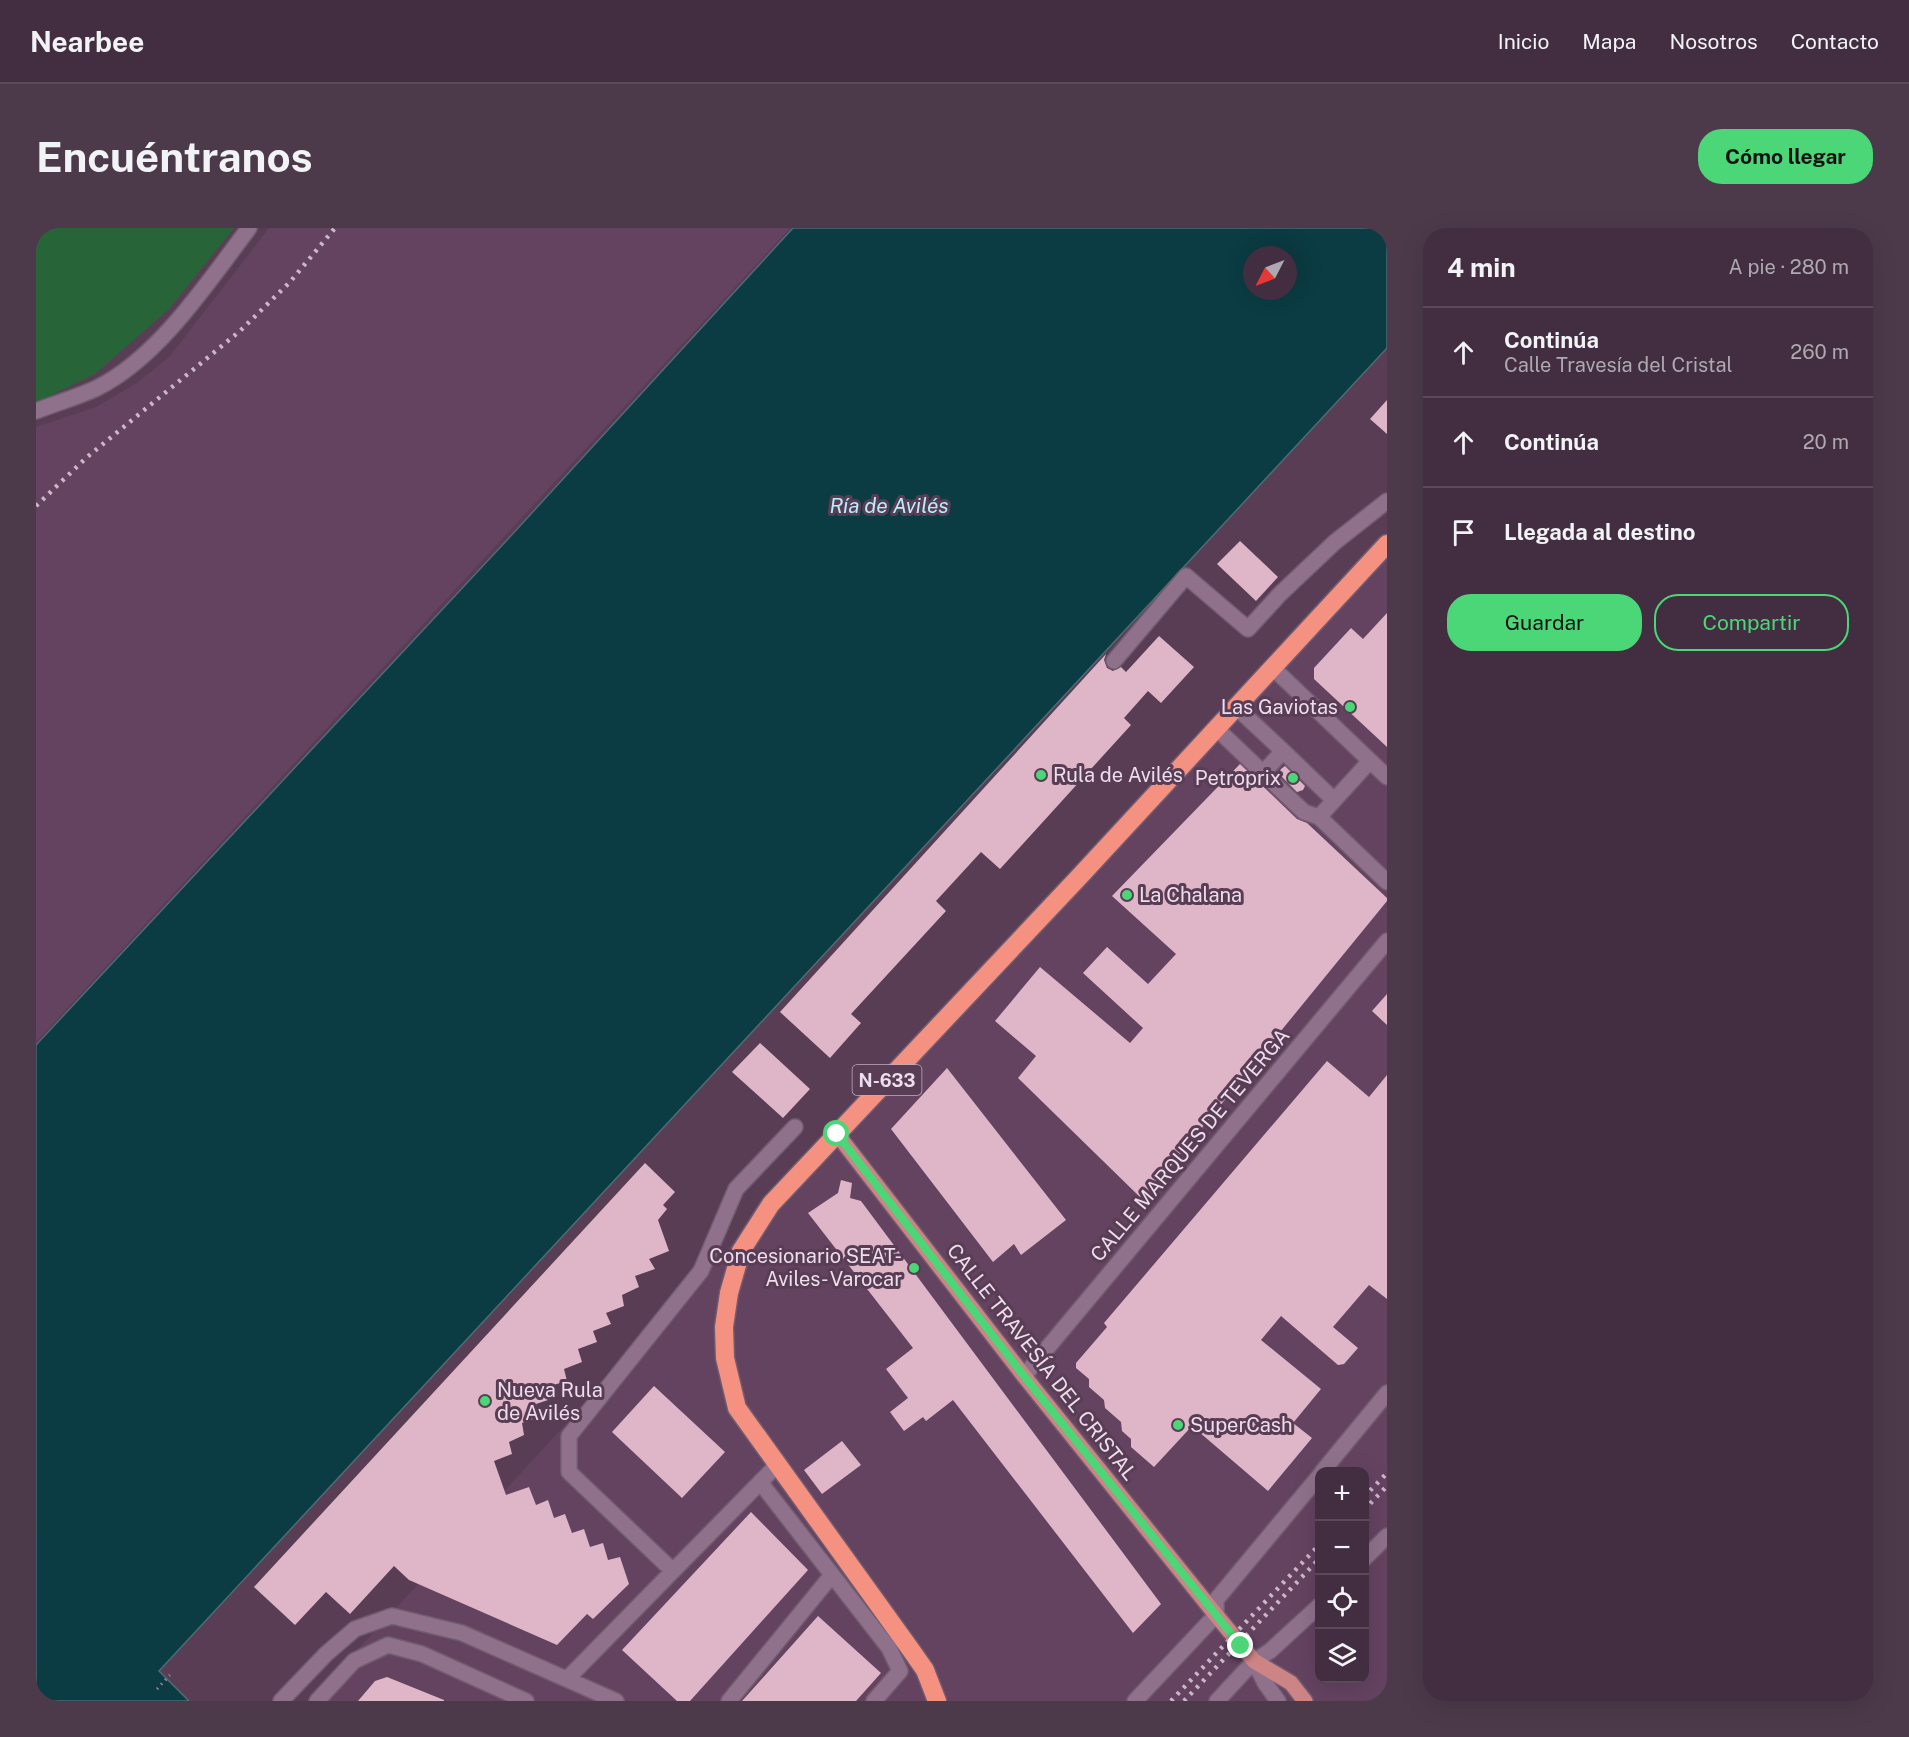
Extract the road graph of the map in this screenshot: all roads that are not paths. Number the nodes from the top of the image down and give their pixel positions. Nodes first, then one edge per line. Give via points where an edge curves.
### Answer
1 (249, 228) edge
2 (36, 411) edge
3 (1387, 501) edge
4 (1387, 544) edge
5 (1114, 661) dead end
6 (1272, 668) junction
7 (1236, 707) junction
8 (1216, 728) junction
9 (1283, 751) junction
10 (1370, 760) junction
11 (1263, 773) junction
12 (1387, 777) edge
13 (1334, 800) junction
14 (1319, 817) junction
15 (1387, 882) edge
16 (1387, 941) edge
17 (795, 1126) dead end
18 (837, 1134) junction
19 (1024, 1376) junction
20 (1387, 1393) edge
21 (777, 1465) junction
22 (1326, 1467) edge
23 (1315, 1480) edge
24 (760, 1482) junction
25 (1387, 1536) edge
26 (1369, 1555) edge
27 (673, 1571) junction
28 (832, 1575) junction
29 (1315, 1610) edge
30 (1216, 1615) junction
31 (1254, 1661) junction
32 (567, 1679) junction
33 (933, 1698) edge
34 (1275, 1699) edge
35 (280, 1701) edge
36 (317, 1701) edge
37 (526, 1701) edge
38 (616, 1701) edge
39 (729, 1701) edge
40 (874, 1701) edge
41 (1135, 1701) edge
42 (1217, 1701) edge
43 (1305, 1701) edge

1 - 2 street via 182,317 138,360 97,388
3 - 5 street via 1335,542 1248,629 1186,576
4 - 6 highway, N-633
6 - 7 highway, N-633
6 - 10 street
7 - 8 highway, N-633
7 - 9 street
8 - 11 street
8 - 18 highway, N-633
9 - 11 street
9 - 13 street
10 - 12 street
10 - 13 street
11 - 14 street via 1304,812
13 - 14 street
14 - 15 street
16 - 19 street, CALLE MARQUES DE TEVERGA
17 - 27 street via 736,1189 701,1271 569,1436 569,1472
18 - 19 main road, CALLE TRAVESÍA DEL CRISTAL
18 - 21 highway, N-633 via 771,1204 741,1251 729,1293 725,1358 737,1408
19 - 30 main road, CALLE TRAVESÍA DEL CRISTAL
20 - 22 street
21 - 24 street
21 - 33 highway, N-633 via 925,1670
23 - 30 street via 1216,1600
24 - 27 street
24 - 28 street
25 - 26 street
27 - 32 street
28 - 39 street
28 - 40 street via 889,1648 900,1671
29 - 31 street
30 - 31 main road, CALLE TRAVESÍA DEL CRISTAL
30 - 41 street
31 - 34 street
31 - 42 street
31 - 43 main road, CALLE TRAVESÍA DEL CRISTAL via 1291,1683
32 - 35 street via 462,1633 392,1616 355,1629
32 - 38 street
36 - 37 street via 354,1661 388,1645 422,1654

